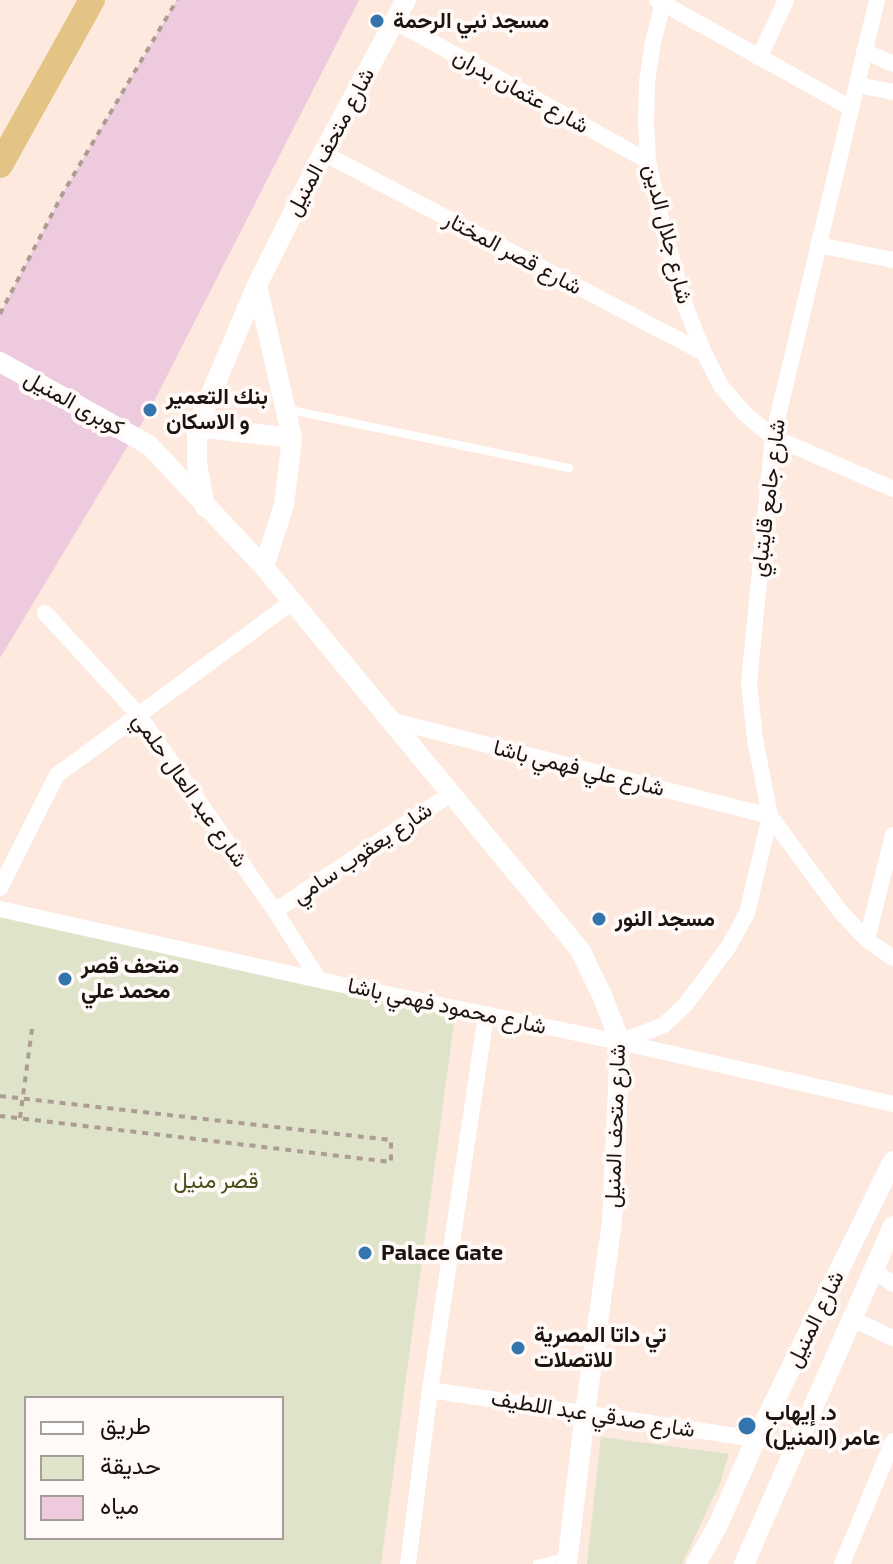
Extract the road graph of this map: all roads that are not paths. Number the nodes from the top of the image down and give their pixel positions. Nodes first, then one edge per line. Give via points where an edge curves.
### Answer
1 (92, 0) edge
2 (406, 0) edge
3 (786, 0) edge
4 (877, 0) edge
5 (661, 1) edge
6 (394, 21) junction
7 (864, 51) junction
8 (759, 58) junction
9 (893, 64) edge
10 (857, 85) junction
11 (893, 92) edge
12 (851, 108) junction
13 (323, 153) junction
14 (648, 161) junction
15 (0, 165) edge
16 (818, 245) junction
17 (893, 260) edge
18 (257, 285) junction
19 (704, 353) junction
20 (0, 362) edge
21 (285, 409) junction
22 (197, 427) junction
23 (773, 437) junction
24 (292, 438) junction
25 (149, 445) joint
26 (569, 468) dead end
27 (893, 489) edge
28 (205, 507) junction
29 (264, 567) junction
30 (292, 602) junction
31 (45, 613) dead end
32 (138, 714) junction
33 (387, 720) junction
34 (449, 795) junction
35 (770, 816) junction
36 (893, 835) edge
37 (0, 888) edge
38 (0, 909) edge
39 (275, 911) junction
40 (867, 940) junction
41 (893, 958) edge
42 (319, 980) junction
43 (486, 1015) junction
44 (620, 1042) junction
45 (893, 1104) edge
46 (893, 1161) edge
47 (893, 1226) edge
48 (873, 1270) junction
49 (893, 1284) edge
50 (850, 1318) junction
51 (893, 1338) edge
52 (430, 1390) junction
53 (585, 1413) junction
54 (756, 1439) junction
55 (893, 1441) edge
56 (567, 1560) edge
57 (408, 1564) edge
58 (537, 1564) edge
59 (696, 1564) edge
60 (744, 1564) edge
61 (842, 1564) edge

1 - 15 highway
2 - 6 street, شارع متحف المنيل
3 - 8 street
4 - 7 street, شارع جامع قايتباي
5 - 8 street
5 - 14 street, شارع جلال الدين via 647,82
6 - 13 street, شارع متحف المنيل
6 - 14 street, شارع عثمان بدران
7 - 9 street
7 - 10 street, شارع جامع قايتباي
8 - 12 street
10 - 11 street
10 - 12 street, شارع جامع قايتباي
12 - 16 street, شارع جامع قايتباي
13 - 18 street, شارع متحف المنيل
13 - 19 street, شارع قصر المختار
14 - 19 street, شارع جلال الدين via 686,308
16 - 17 street
16 - 23 street, شارع جامع قايتباي
18 - 21 street
18 - 22 street, شارع متحف المنيل
19 - 23 street, شارع جلال الدين via 729,395
20 - 25 street, كوبرى المنيل
21 - 24 street
21 - 26 lane
22 - 24 street
22 - 28 street, شارع متحف المنيل
23 - 27 street, شارع جلال الدين
23 - 35 street, شارع جامع قايتباي via 749,683
24 - 29 street via 284,505
25 - 28 street, شارع متحف المنيل
28 - 29 street, شارع متحف المنيل
29 - 30 street, شارع متحف المنيل
30 - 32 street
30 - 33 street, شارع متحف المنيل
31 - 32 street, شارع عبد العال حلمي
32 - 37 street via 57,775
32 - 39 street, شارع عبد العال حلمي
33 - 34 street, شارع متحف المنيل
33 - 35 street, شارع علي فهمي باشا
34 - 39 street, شارع يعقوب سامي
34 - 44 street, شارع متحف المنيل via 580,950
35 - 40 street, شارع جامع قايتباي
35 - 44 street via 747,913 729,946 664,1025
36 - 40 street
38 - 42 street, شارع محمود فهمي باشا
39 - 42 street, شارع عبد العال حلمي
40 - 41 street, شارع جامع قايتباي
42 - 43 street, شارع محمود فهمي باشا
43 - 44 street, شارع محمود فهمي باشا
43 - 52 street
44 - 45 street, شارع محمود فهمي باشا
44 - 53 street, شارع متحف المنيل via 612,1222
46 - 54 street, شارع المنيل
47 - 48 street, شارع المنيل
48 - 49 street
48 - 50 street, شارع المنيل
50 - 51 street
50 - 60 street, شارع المنيل
52 - 53 street, شارع صدقي عبد اللطيف
52 - 57 street
53 - 54 street, شارع صدقي عبد اللطيف
53 - 56 street, شارع متحف المنيل
54 - 59 street, شارع المنيل
55 - 61 street
56 - 58 lane

